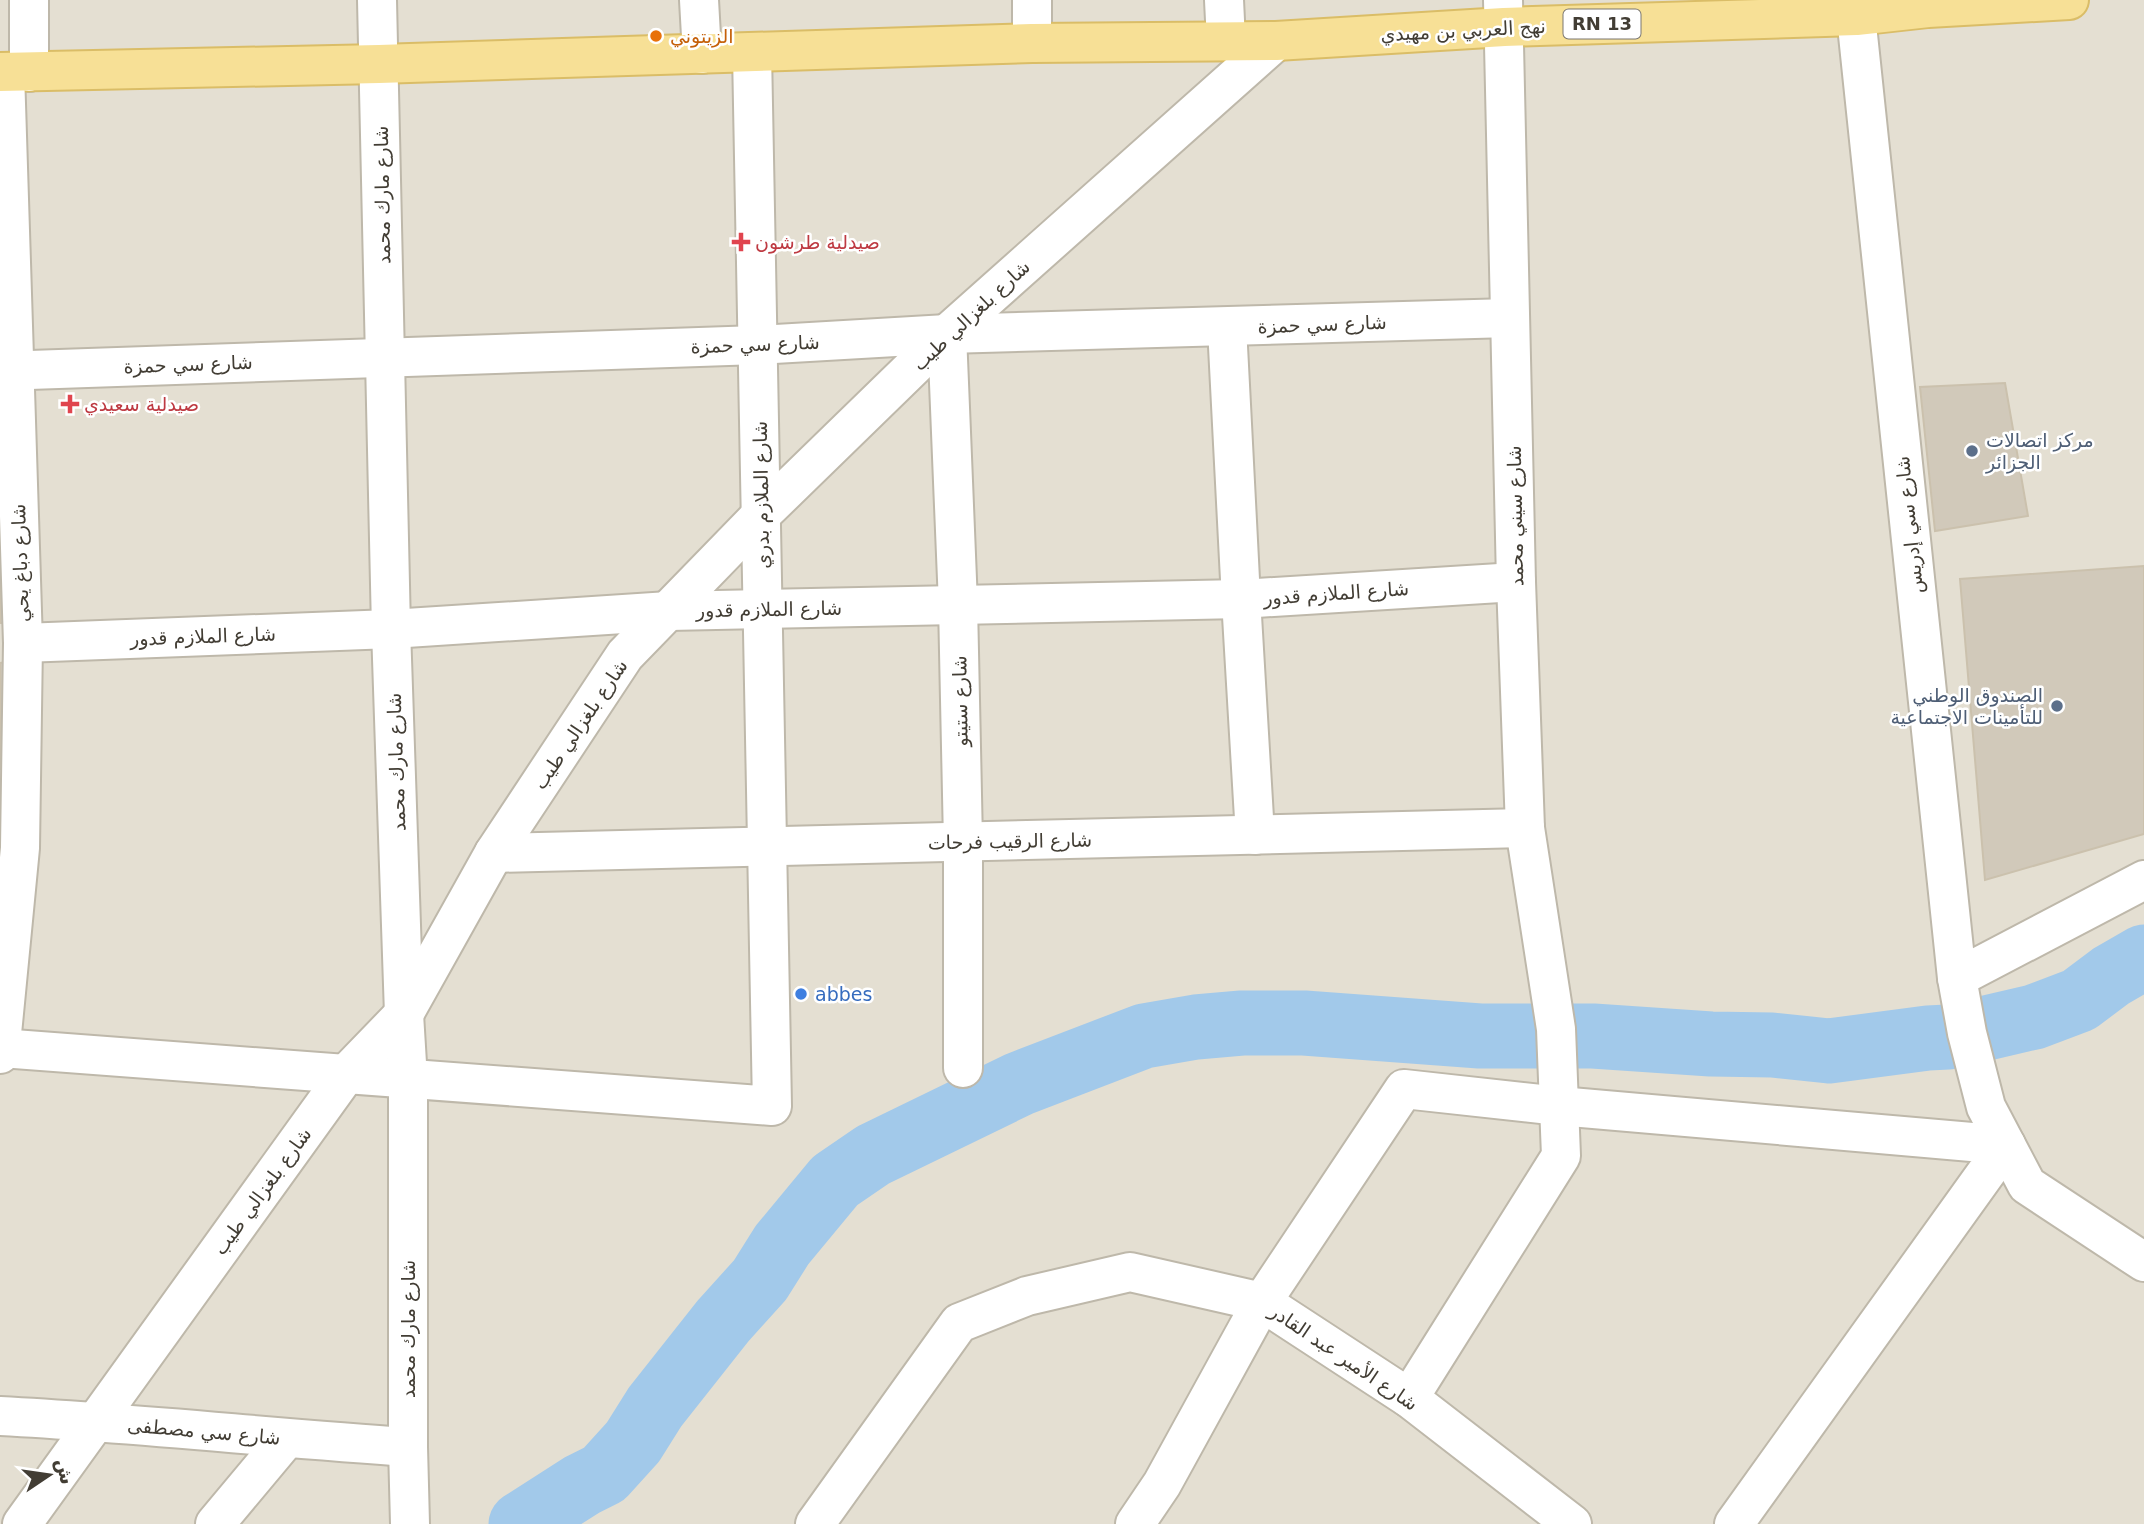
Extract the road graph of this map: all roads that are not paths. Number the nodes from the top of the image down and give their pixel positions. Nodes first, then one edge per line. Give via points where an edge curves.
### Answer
1 (29, 0) edge
2 (377, 0) edge
3 (699, 0) edge
4 (1032, 0) edge
5 (1224, 0) edge
6 (2069, 0) edge
7 (1928, 4) edge
8 (1781, 9) edge
9 (1504, 14) edge
10 (1856, 16) junction
11 (1226, 41) junction
12 (1276, 41) junction
13 (1032, 43) junction
14 (752, 52) junction
15 (702, 54) junction
16 (379, 64) junction
17 (11, 72) edge
18 (1510, 318) junction
19 (1227, 327) junction
20 (947, 334) junction
21 (758, 345) junction
22 (385, 357) junction
23 (7, 371) edge
24 (761, 515) junction
25 (1516, 582) junction
26 (1241, 599) junction
27 (958, 604) junction
28 (762, 609) junction
29 (669, 611) junction
30 (391, 629) junction
31 (23, 643) junction
32 (1525, 828) junction
33 (1255, 835) junction
34 (963, 842) junction
35 (767, 847) junction
36 (495, 853) junction
37 (2144, 880) edge
38 (1957, 978) junction
39 (404, 1014) junction
40 (0, 1048) edge
41 (0, 1054) edge
42 (963, 1068) dead end
43 (346, 1073) junction
44 (408, 1080) junction
45 (1559, 1106) junction
46 (2006, 1145) junction
47 (2144, 1262) edge
48 (1262, 1302) junction
49 (1409, 1398) junction
50 (0, 1416) edge
51 (97, 1421) junction
52 (286, 1439) junction
53 (408, 1447) junction
54 (22, 1524) edge
55 (215, 1524) edge
56 (410, 1524) edge
57 (815, 1524) edge
58 (1135, 1524) edge
59 (1572, 1524) edge
60 (1734, 1524) edge

1 - 17 street, شارع دباغ يحي
2 - 16 street, شارع مارك محمد
3 - 15 street
4 - 13 street
5 - 11 street
6 - 7 main road, نهج العربي بن مهيدي / RN 13
7 - 10 main road, نهج العربي بن مهيدي / RN 13
8 - 9 main road, نهج العربي بن مهيدي / RN 13
8 - 10 main road, نهج العربي بن مهيدي / RN 13
9 - 12 main road, نهج العربي بن مهيدي / RN 13
9 - 18 street, شارع سيني محمد
10 - 38 street, شارع سي إدريس
11 - 12 main road, RN 13
11 - 13 main road, RN 13
12 - 20 street, شارع بلغزالي طيب
13 - 14 main road, RN 13
14 - 15 main road, RN 13
14 - 21 street, شارع الملازم بدري
15 - 16 main road, RN 13
16 - 17 main road, RN 13
16 - 22 street, شارع مارك محمد
17 - 23 street, شارع دباغ يحي
18 - 19 street, شارع سي حمزة
18 - 25 street, شارع سيني محمد
19 - 20 street, شارع سي حمزة
19 - 26 street
20 - 21 street, شارع سي حمزة
20 - 24 street, شارع بلغزالي طيب
20 - 27 street, شارع ستيتو
21 - 22 street, شارع سي حمزة
21 - 24 street, شارع الملازم بدري
22 - 23 street, شارع سي حمزة
22 - 30 street, شارع مارك محمد
23 - 31 street, شارع دباغ يحي
24 - 28 street, شارع الملازم بدري
24 - 29 street, شارع بلغزالي طيب
25 - 26 street, شارع الملازم قدور
25 - 32 street, شارع سيني محمد
26 - 27 street, شارع الملازم قدور
26 - 33 street
27 - 28 street, شارع الملازم قدور
27 - 34 street, شارع ستيتو
28 - 29 street, شارع الملازم قدور
28 - 35 street, شارع الملازم بدري
29 - 30 street, شارع الملازم قدور
29 - 36 street, شارع بلغزالي طيب via 625,655
30 - 31 street, شارع الملازم قدور
30 - 39 street, شارع مارك محمد
31 - 40 street, شارع دباغ يحي via 20,848
32 - 33 street, شارع الرقيب فرحات
32 - 45 street, شارع سيني محمد via 1556,1029
33 - 34 street, شارع الرقيب فرحات
34 - 35 street, شارع الرقيب فرحات
34 - 42 street, شارع ستيتو
35 - 36 street, شارع الرقيب فرحات
35 - 44 street, شارع الملازم بدري via 772,1106
36 - 39 street, شارع بلغزالي طيب
37 - 38 street
38 - 46 street, شارع سي إدريس via 1986,1107
39 - 43 street, شارع بلغزالي طيب
39 - 44 street, شارع مارك محمد
40 - 41 street, شارع دباغ يحي
40 - 43 street
43 - 44 street
43 - 51 street, شارع بلغزالي طيب
44 - 53 street, شارع مارك محمد
45 - 46 street
45 - 48 street via 1404,1089
45 - 49 street, شارع سيني محمد via 1561,1156
46 - 47 street, شارع سي إدريس via 2028,1185
46 - 60 street
48 - 49 street, شارع الأمير عبد القادر
48 - 57 street, شارع الأمير عبد القادر via 1130,1272 1027,1296 958,1323
48 - 58 street
49 - 59 street, شارع الأمير عبد القادر
50 - 51 street, شارع سي مصطفى
51 - 52 street, شارع سي مصطفى
51 - 54 street, شارع بلغزالي طيب
52 - 53 street, شارع سي مصطفى
52 - 55 street
53 - 56 street, شارع مارك محمد

